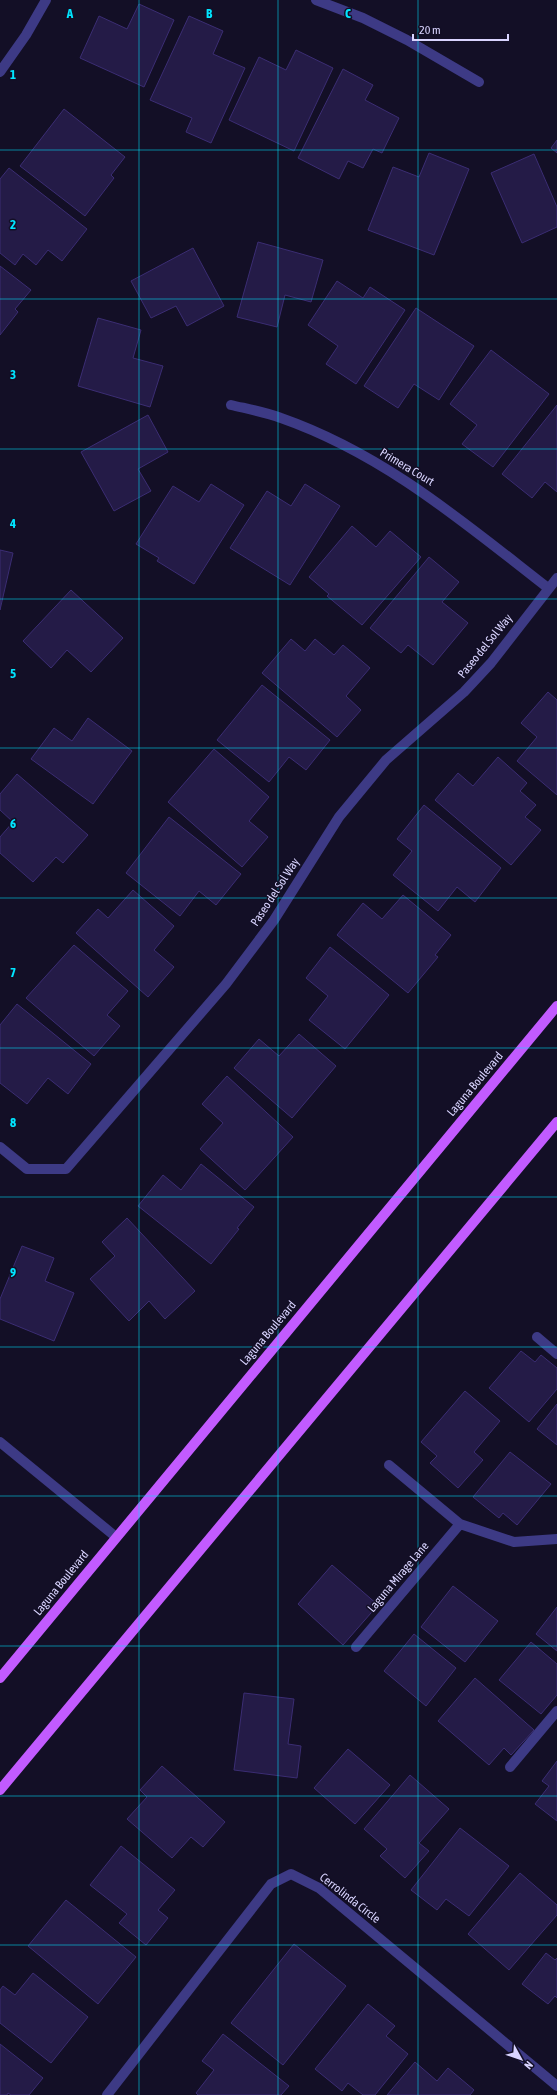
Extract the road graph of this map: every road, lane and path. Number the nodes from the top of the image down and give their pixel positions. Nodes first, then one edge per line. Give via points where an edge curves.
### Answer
1 (46, 0) edge
2 (316, 0) edge
3 (0, 72) edge
4 (479, 82) dead end
5 (231, 405) dead end
6 (557, 578) edge
7 (548, 588) junction
8 (557, 1006) edge
9 (557, 1122) edge
10 (0, 1147) edge
11 (537, 1337) dead end
12 (557, 1354) edge
13 (0, 1442) edge
14 (389, 1465) dead end
15 (460, 1524) junction
16 (116, 1537) junction
17 (557, 1539) edge
18 (356, 1647) dead end
19 (0, 1678) edge
20 (557, 1711) edge
21 (510, 1767) dead end
22 (0, 1790) edge
23 (557, 2086) edge
24 (107, 2095) edge

1 - 3 street
2 - 4 street via 363,18 407,40
5 - 7 street, Primera Court via 280,417 316,431 407,480
6 - 7 street, Paseo del Sol Way
7 - 10 street, Paseo del Sol Way via 491,663 464,692 386,760 343,811 274,920 226,984 66,1169 27,1170
8 - 16 main road, Laguna Boulevard
9 - 22 main road
11 - 12 street
13 - 16 street
14 - 15 street
15 - 17 street via 514,1542
15 - 18 street, Laguna Mirage Lane
16 - 19 main road, Laguna Boulevard
20 - 21 street
23 - 24 street, Cerrolinda Circle via 319,1888 291,1874 271,1884

